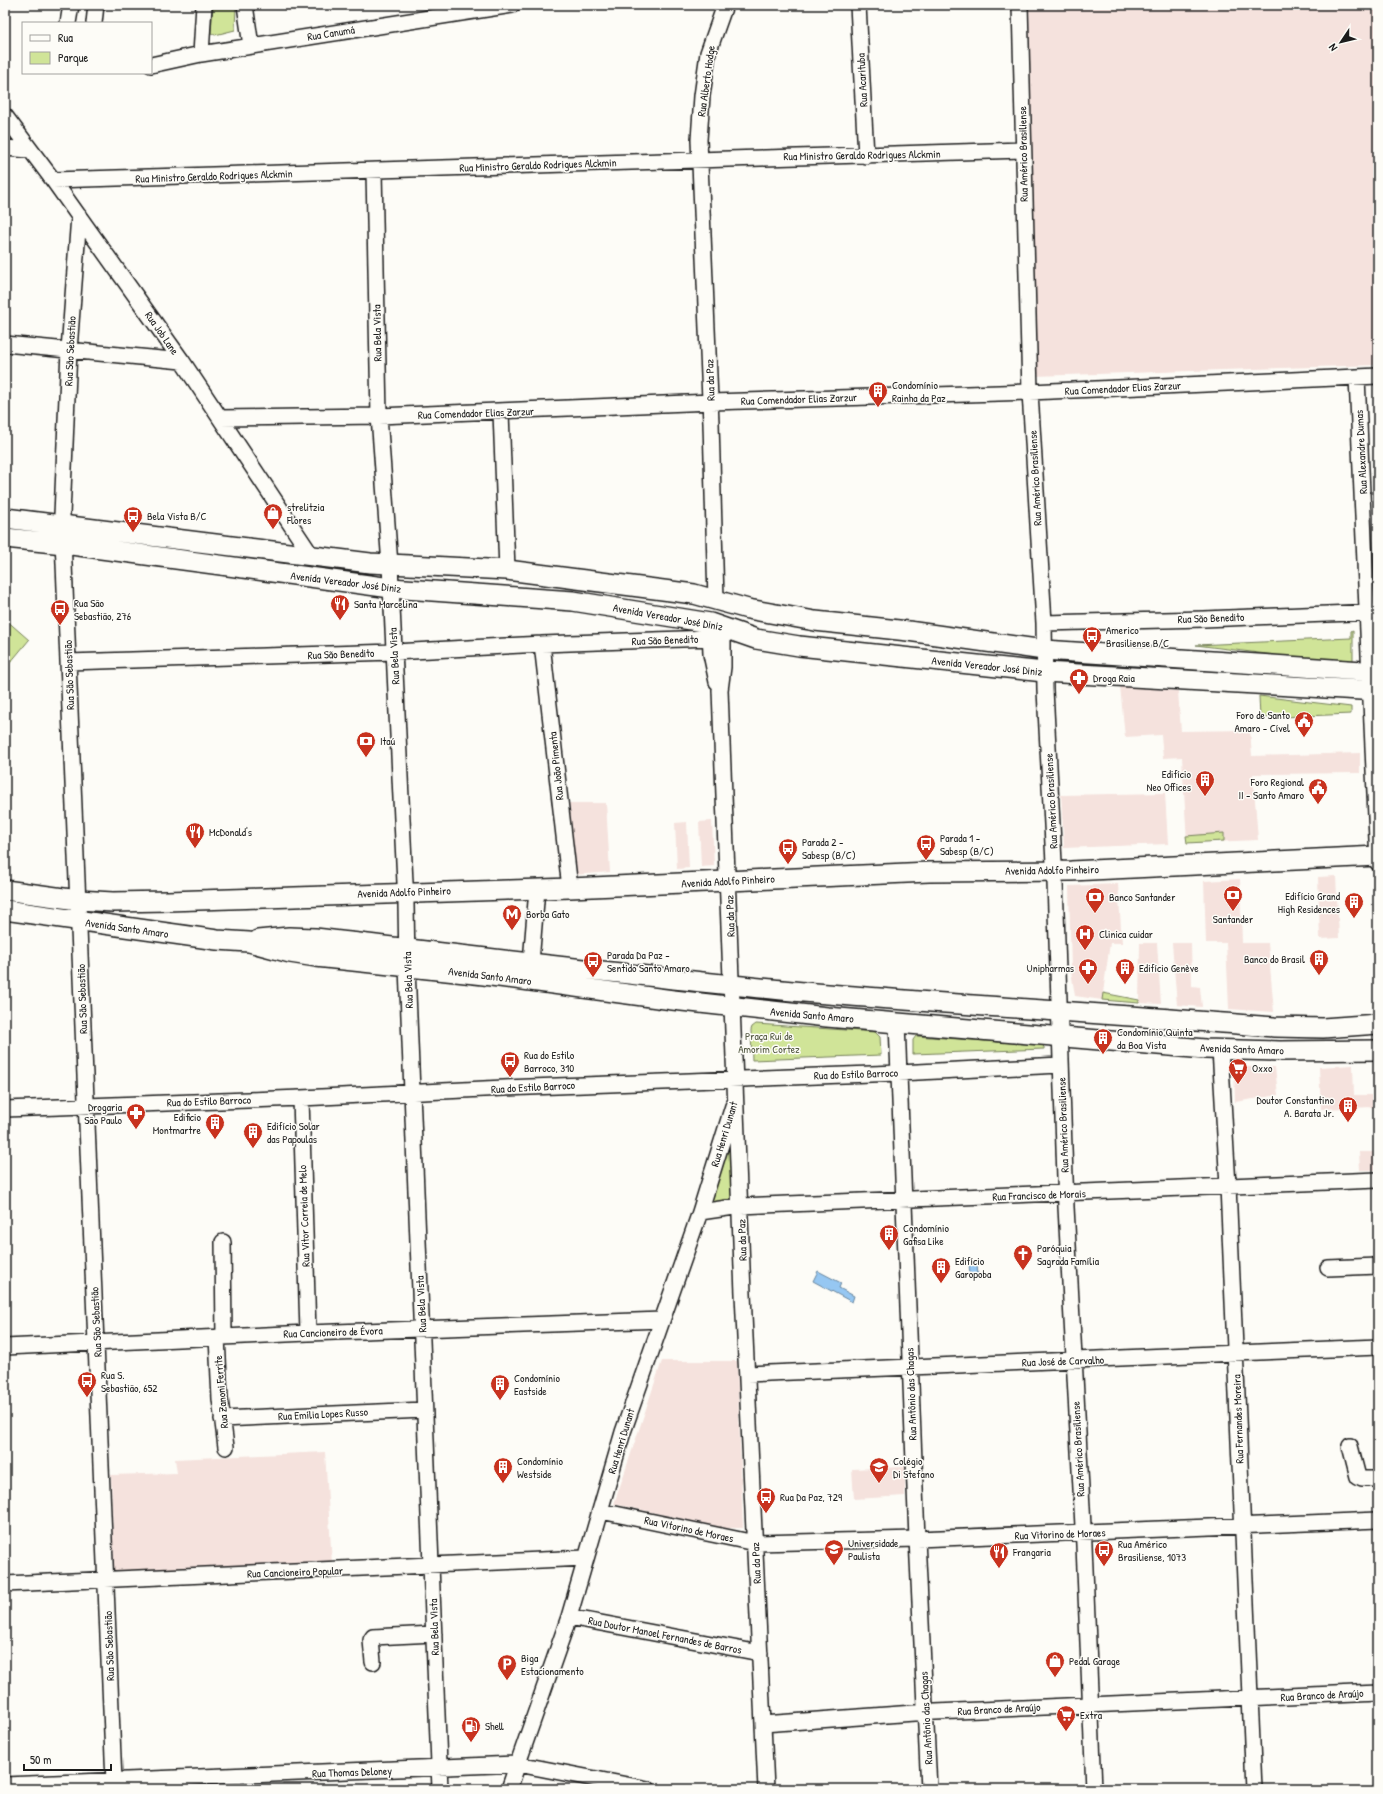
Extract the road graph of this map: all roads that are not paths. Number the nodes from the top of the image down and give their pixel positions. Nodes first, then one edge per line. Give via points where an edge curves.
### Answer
1 (71, 5) edge
2 (96, 5) edge
3 (204, 5) edge
4 (245, 5) edge
5 (512, 5) edge
6 (725, 5) edge
7 (858, 5) edge
8 (1020, 5) edge
9 (68, 22) edge
10 (94, 22) edge
11 (251, 46) junction
12 (201, 54) junction
13 (152, 64) edge
14 (5, 116) edge
15 (5, 148) edge
16 (29, 150) junction
17 (1023, 150) junction
18 (866, 156) junction
19 (700, 159) junction
20 (374, 171) junction
21 (53, 180) junction
22 (79, 216) junction
23 (5, 344) edge
24 (69, 350) junction
25 (182, 361) junction
26 (1378, 376) edge
27 (1357, 377) junction
28 (1030, 392) junction
29 (711, 402) junction
30 (501, 412) junction
31 (379, 416) junction
32 (220, 418) junction
33 (5, 518) edge
34 (62, 524) junction
35 (5, 538) edge
36 (64, 544) junction
37 (311, 555) junction
38 (390, 565) junction
39 (507, 570) junction
40 (391, 588) junction
41 (716, 600) junction
42 (1373, 612) edge
43 (1044, 623) junction
44 (714, 629) junction
45 (542, 644) junction
46 (1044, 650) junction
47 (394, 652) junction
48 (68, 662) junction
49 (1374, 671) edge
50 (1044, 672) junction
51 (1374, 691) edge
52 (1378, 856) edge
53 (1378, 863) edge
54 (1054, 871) junction
55 (729, 880) junction
56 (570, 888) junction
57 (537, 889) junction
58 (5, 890) edge
59 (406, 892) junction
60 (78, 900) junction
61 (5, 910) edge
62 (79, 922) junction
63 (407, 958) junction
64 (531, 962) junction
65 (732, 985) junction
66 (897, 999) junction
67 (733, 1007) junction
68 (1058, 1012) junction
69 (897, 1023) junction
70 (1378, 1024) edge
71 (1059, 1037) junction
72 (1220, 1049) junction
73 (1378, 1050) edge
74 (1060, 1065) junction
75 (898, 1073) junction
76 (736, 1078) junction
77 (412, 1092) junction
78 (736, 1094) junction
79 (301, 1098) junction
80 (85, 1105) junction
81 (5, 1108) edge
82 (1378, 1180) edge
83 (1228, 1186) junction
84 (1065, 1194) junction
85 (902, 1200) junction
86 (741, 1206) junction
87 (700, 1212) junction
88 (223, 1242) dead end
89 (1378, 1266) edge
90 (1328, 1268) dead end
91 (662, 1320) junction
92 (422, 1329) junction
93 (308, 1333) junction
94 (220, 1337) junction
95 (97, 1343) junction
96 (5, 1347) edge
97 (1378, 1348) edge
98 (1235, 1353) junction
99 (1074, 1361) junction
100 (910, 1367) junction
101 (748, 1374) junction
102 (424, 1410) junction
103 (222, 1419) junction
104 (1350, 1446) dead end
105 (226, 1447) dead end
106 (1378, 1479) edge
107 (600, 1511) junction
108 (1378, 1520) edge
109 (1242, 1526) junction
110 (1083, 1533) junction
111 (917, 1540) junction
112 (755, 1543) junction
113 (585, 1558) junction
114 (432, 1566) junction
115 (106, 1580) junction
116 (5, 1584) edge
117 (569, 1617) junction
118 (434, 1634) junction
119 (760, 1653) junction
120 (373, 1662) dead end
121 (1378, 1692) edge
122 (1251, 1699) junction
123 (1090, 1704) junction
124 (926, 1712) junction
125 (763, 1724) junction
126 (518, 1764) junction
127 (439, 1768) junction
128 (114, 1782) junction
129 (5, 1785) edge
130 (55, 1786) edge
131 (440, 1789) edge
132 (509, 1789) edge
133 (648, 1789) edge
134 (766, 1789) edge
135 (929, 1789) edge
136 (1094, 1789) edge
137 (1254, 1789) edge

1 - 9 street
2 - 10 street
3 - 12 street
4 - 11 street
5 - 11 street, Rua Canumá
6 - 19 street, Rua Alberto Hodge via 708,53 702,96
7 - 18 street, Rua Acarituba
8 - 17 street, Rua Américo Brasiliense
11 - 12 street, Rua Canumá
12 - 13 street, Rua Canumá
14 - 16 street, Rua Job Lane
15 - 16 street
16 - 21 street, Rua Job Lane
17 - 18 street, Rua Ministro Geraldo Rodrigues Alckmin
17 - 28 street, Rua Américo Brasiliense
18 - 19 street, Rua Ministro Geraldo Rodrigues Alckmin
19 - 20 street, Rua Ministro Geraldo Rodrigues Alckmin
19 - 29 street, Rua da Paz
20 - 21 street, Rua Ministro Geraldo Rodrigues Alckmin
20 - 31 street, Rua Bela Vista
21 - 22 street, Rua Job Lane
22 - 24 street, Rua São Sebastião
22 - 25 street, Rua Job Lane
23 - 24 street
24 - 25 street
24 - 34 street, Rua São Sebastião
25 - 32 street, Rua Job Lane
26 - 27 street, Rua Comendador Elias Zarzur
27 - 28 street, Rua Comendador Elias Zarzur
27 - 42 street, Rua Alexandre Dumas
28 - 29 street, Rua Comendador Elias Zarzur
28 - 43 street, Rua Américo Brasiliense
29 - 30 street, Rua Comendador Elias Zarzur
29 - 41 street, Rua da Paz
30 - 31 street, Rua Comendador Elias Zarzur
30 - 39 street
31 - 32 street, Rua Comendador Elias Zarzur
31 - 38 street, Rua Bela Vista
32 - 37 street, Rua Job Lane
33 - 34 main road, Avenida Vereador José Diniz
34 - 36 street, Rua São Sebastião
34 - 37 main road, Avenida Vereador José Diniz
35 - 36 main road, Avenida Vereador José Diniz
36 - 40 main road, Avenida Vereador José Diniz
36 - 48 street, Rua São Sebastião
37 - 38 main road, Avenida Vereador José Diniz
38 - 39 main road, Avenida Vereador José Diniz
38 - 40 street, Rua Bela Vista
39 - 41 main road, Avenida Vereador José Diniz via 694,594
40 - 44 main road, Avenida Vereador José Diniz via 572,601
40 - 47 street, Rua Bela Vista
41 - 46 main road, Avenida Vereador José Diniz via 748,609 814,621
42 - 43 street, Rua São Benedito
42 - 49 street, Rua Alexandre Dumas
43 - 46 street, Rua Américo Brasiliense
44 - 45 street, Rua São Benedito
44 - 50 main road, Avenida Vereador José Diniz via 798,646
44 - 55 street, Rua da Paz via 723,667 720,690
45 - 47 street, Rua São Benedito
45 - 56 street, Rua João Pimenta
46 - 49 main road, Avenida Vereador José Diniz
46 - 50 street, Rua Américo Brasiliense
47 - 48 street, Rua São Benedito
47 - 59 street, Rua Bela Vista
48 - 60 street, Rua São Sebastião
49 - 51 street, Rua Alexandre Dumas
50 - 51 main road, Avenida Vereador José Diniz
50 - 54 street, Rua Américo Brasiliense
51 - 52 street, Rua Alexandre Dumas
52 - 53 street, Rua Alexandre Dumas
52 - 54 main road, Avenida Adolfo Pinheiro
54 - 55 main road, Avenida Adolfo Pinheiro via 929,872
54 - 68 street, Rua Américo Brasiliense
55 - 56 main road, Avenida Adolfo Pinheiro
55 - 65 street, Rua da Paz
56 - 57 main road, Avenida Adolfo Pinheiro
57 - 59 main road, Avenida Adolfo Pinheiro
57 - 64 street
58 - 60 main road
59 - 60 main road, Avenida Adolfo Pinheiro via 160,901
59 - 63 street, Rua Bela Vista
60 - 62 street, Rua São Sebastião
61 - 62 main road, Avenida Santo Amaro via 55,916
62 - 63 main road, Avenida Santo Amaro via 249,942 290,953
62 - 80 street, Rua São Sebastião
63 - 64 main road, Avenida Santo Amaro
63 - 67 main road, Avenida Santo Amaro via 488,975
63 - 77 street, Rua Bela Vista
64 - 65 main road, Avenida Santo Amaro
65 - 66 main road, Avenida Santo Amaro
65 - 67 street, Rua da Paz
66 - 68 main road, Avenida Santo Amaro
66 - 69 main road
67 - 69 main road, Avenida Santo Amaro
67 - 76 street, Rua da Paz
68 - 70 main road, Avenida Santo Amaro via 1308,1028
68 - 71 street, Rua Américo Brasiliense
69 - 71 main road, Avenida Santo Amaro
69 - 75 street, Rua Antônio das Chagas
71 - 72 main road, Avenida Santo Amaro
71 - 74 street, Rua Américo Brasiliense
72 - 73 main road, Avenida Santo Amaro
72 - 83 street, Rua Fernandes Moreira
74 - 75 street, Rua do Estilo Barroco
74 - 84 street, Rua Américo Brasiliense
75 - 76 street, Rua do Estilo Barroco
75 - 85 street, Rua Antônio das Chagas
76 - 77 street, Rua do Estilo Barroco
76 - 78 street, Rua da Paz
77 - 79 street, Rua do Estilo Barroco
77 - 92 street, Rua Bela Vista
78 - 86 street, Rua da Paz
78 - 87 street, Rua Henri Dunant
79 - 80 street, Rua do Estilo Barroco
79 - 93 street, Rua Vitor Correia de Melo
80 - 81 street, Rua do Estilo Barroco
80 - 95 street, Rua São Sebastião
82 - 83 street, Rua Francisco de Morais
83 - 84 street, Rua Francisco de Morais
83 - 98 street, Rua Fernandes Moreira
84 - 85 street, Rua Francisco de Morais
84 - 99 street, Rua Américo Brasiliense
85 - 86 street, Rua Francisco de Morais
85 - 100 street, Rua Antônio das Chagas
86 - 87 street, Rua Francisco de Morais
86 - 101 street, Rua da Paz
87 - 91 street, Rua Henri Dunant
88 - 94 street, Rua Zanoni Ferrite
89 - 90 street
91 - 92 street, Rua Cancioneiro de Évora
91 - 107 street, Rua Henri Dunant via 623,1432
92 - 93 street, Rua Cancioneiro de Évora
92 - 102 street, Rua Bela Vista
93 - 94 street, Rua Cancioneiro de Évora
94 - 95 street, Rua Cancioneiro de Évora
94 - 103 street, Rua Zanoni Ferrite
95 - 96 street, Rua Cancioneiro de Évora
95 - 115 street, Rua São Sebastião
97 - 98 street, Rua José de Carvalho
98 - 99 street, Rua José de Carvalho
98 - 109 street, Rua Fernandes Moreira
99 - 100 street, Rua José de Carvalho
99 - 110 street, Rua Américo Brasiliense
100 - 101 street, Rua José de Carvalho
100 - 111 street, Rua Antônio das Chagas
101 - 112 street, Rua da Paz
102 - 103 street, Rua Emília Lopes Russo
102 - 114 street, Rua Bela Vista
103 - 105 street, Rua Zanoni Ferrite
104 - 106 street via 1358,1477
107 - 112 street, Rua Vitorino de Moraes
107 - 113 street, Rua Henri Dunant
108 - 109 street, Rua Vitorino de Moraes
109 - 110 street, Rua Vitorino de Moraes
109 - 122 street, Rua Fernandes Moreira
110 - 111 street, Rua Vitorino de Moraes
110 - 123 street, Rua Américo Brasiliense
111 - 112 street, Rua Vitorino de Moraes
111 - 124 street, Rua Antônio das Chagas
112 - 119 street, Rua da Paz
113 - 114 street, Rua Cancioneiro Popular
113 - 117 street, Rua Henri Dunant
114 - 115 street, Rua Cancioneiro Popular
114 - 118 street, Rua Bela Vista
115 - 116 street, Rua Cancioneiro Popular
115 - 128 street, Rua São Sebastião
117 - 119 street, Rua Doutor Manoel Fernandes de Barros
117 - 126 street, Rua Henri Dunant
118 - 120 street via 373,1637
118 - 127 street, Rua Bela Vista
119 - 125 street, Rua da Paz
121 - 122 street, Rua Branco de Araújo
122 - 123 street, Rua Branco de Araújo
122 - 137 street, Rua Fernandes Moreira
123 - 124 street, Rua Branco de Araújo
123 - 136 street, Rua Américo Brasiliense
124 - 125 street, Rua Branco de Araújo
124 - 135 street, Rua Antônio das Chagas
125 - 134 street, Rua da Paz
126 - 127 street, Rua Thomas Deloney
126 - 132 street, Rua Henri Dunant
126 - 133 street, Rua Thomas Deloney
127 - 128 street, Rua Thomas Deloney
127 - 131 street, Rua Bela Vista
128 - 130 street, Rua Thomas Deloney
129 - 130 street, Rua Thomas Deloney

